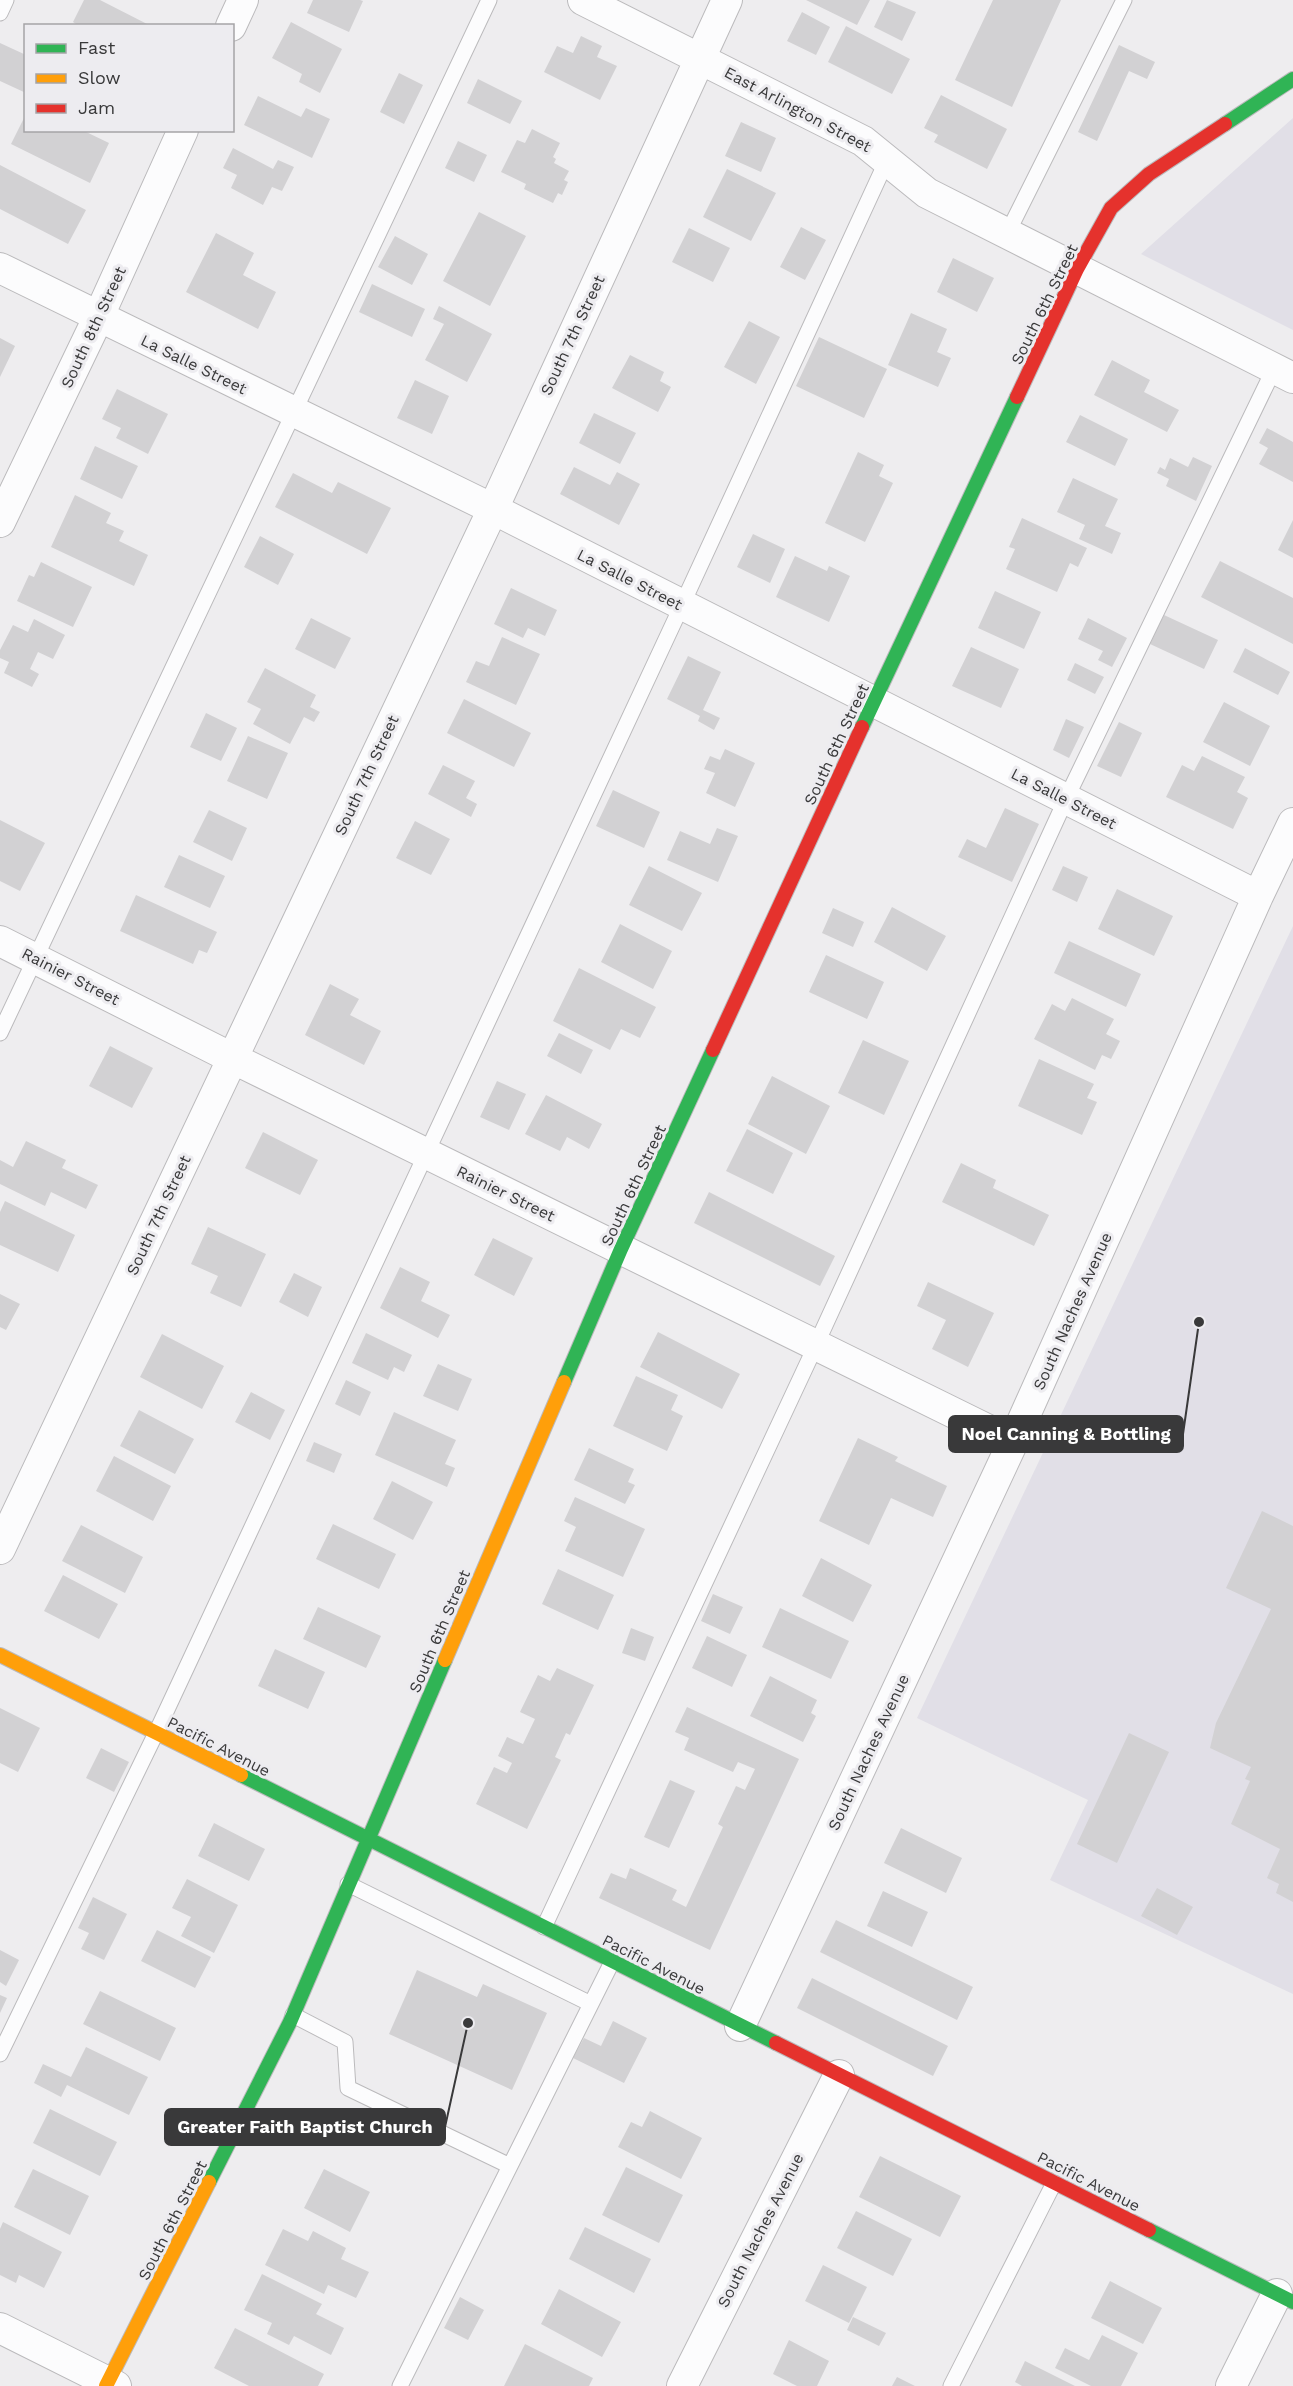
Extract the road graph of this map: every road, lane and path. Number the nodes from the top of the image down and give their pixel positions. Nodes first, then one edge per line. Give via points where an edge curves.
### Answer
1 (6, 0) edge
2 (243, 0) edge
3 (489, 0) edge
4 (584, 0) edge
5 (727, 0) edge
6 (1124, 0) edge
7 (0, 13) edge
8 (232, 24) edge
9 (700, 57) junction
10 (1293, 79) edge
11 (182, 132) edge
12 (887, 160) junction
13 (1007, 234) junction
14 (0, 268) edge
15 (1077, 269) junction
16 (98, 318) junction
17 (1284, 373) edge
18 (293, 412) junction
19 (493, 509) junction
20 (0, 522) edge
21 (682, 606) junction
22 (874, 702) junction
23 (1066, 800) junction
24 (1293, 823) edge
25 (1258, 896) junction
26 (0, 940) edge
27 (35, 958) junction
28 (0, 1033) edge
29 (232, 1058) junction
30 (425, 1153) junction
31 (621, 1249) junction
32 (816, 1345) junction
33 (1013, 1442) junction
34 (0, 1549) edge
35 (0, 1655) edge
36 (156, 1733) junction
37 (367, 1839) junction
38 (348, 1884) junction
39 (544, 1927) junction
40 (612, 1962) junction
41 (591, 2004) junction
42 (293, 2015) junction
43 (740, 2025) junction
44 (0, 2054) edge
45 (839, 2075) junction
46 (510, 2166) junction
47 (1054, 2182) junction
48 (1285, 2298) edge
49 (0, 2328) edge
50 (110, 2385) edge
51 (400, 2386) edge
52 (682, 2386) edge
53 (951, 2386) edge
54 (1231, 2386) edge

1 - 7 lane
2 - 8 street
3 - 18 lane
4 - 9 street, East Arlington Street
5 - 9 street, South 7th Street
6 - 13 lane
9 - 12 street, East Arlington Street via 863,141
9 - 19 street, South 7th Street
10 - 15 street, South 6th Street via 1149,174 1111,208
11 - 16 street, South 8th Street
12 - 13 street, East Arlington Street via 927,193
12 - 21 lane
13 - 15 street, East Arlington Street
14 - 16 street, La Salle Street
15 - 17 street, East Arlington Street
15 - 22 street, South 6th Street
16 - 18 street, La Salle Street
16 - 20 street, South 8th Street
17 - 23 lane
18 - 19 street, La Salle Street
18 - 27 lane
19 - 21 street, La Salle Street
19 - 29 street, South 7th Street
21 - 22 street, La Salle Street
21 - 30 lane
22 - 23 street, La Salle Street
22 - 31 street, South 6th Street
23 - 25 street, La Salle Street
23 - 32 lane
24 - 25 street, South Naches Avenue
25 - 33 street, South Naches Avenue
26 - 27 street, Rainier Street
27 - 28 lane
27 - 29 street, Rainier Street
29 - 30 street, Rainier Street
29 - 34 street, South 7th Street
30 - 31 street, Rainier Street
30 - 36 lane
31 - 32 street, Rainier Street
31 - 37 street, South 6th Street
32 - 33 street, Rainier Street
32 - 39 lane
33 - 43 street, South Naches Avenue
35 - 36 street, Pacific Avenue
36 - 37 street, Pacific Avenue
36 - 44 lane
37 - 38 street, South 6th Street
37 - 39 street, Pacific Avenue
38 - 41 lane
38 - 42 street, South 6th Street
39 - 40 street, Pacific Avenue
40 - 41 lane
40 - 43 street, Pacific Avenue
41 - 46 lane
42 - 46 lane via 345,2042 348,2088
42 - 50 street, South 6th Street
43 - 45 street, Pacific Avenue
45 - 47 street, Pacific Avenue
45 - 52 street, South Naches Avenue
46 - 51 lane
47 - 48 street, Pacific Avenue
47 - 53 lane
48 - 54 street
49 - 50 street

